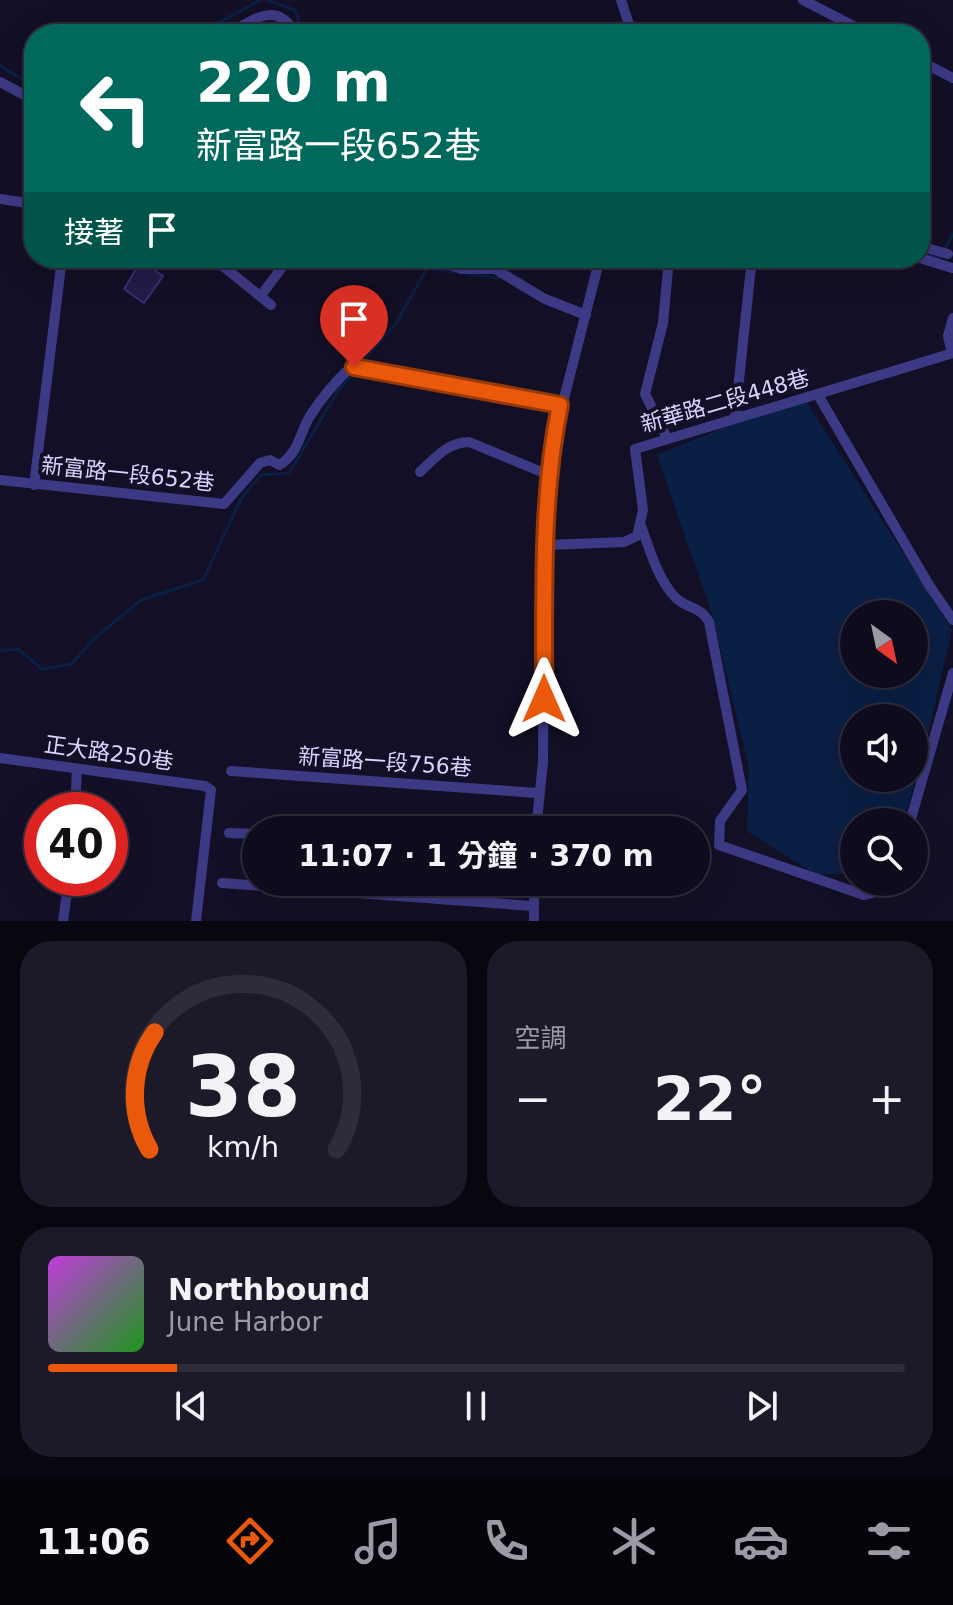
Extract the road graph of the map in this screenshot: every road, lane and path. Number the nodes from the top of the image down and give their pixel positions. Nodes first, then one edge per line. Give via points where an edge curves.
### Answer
1 (621, 0) edge
2 (803, 0) edge
3 (247, 24) edge
4 (291, 24) edge
5 (629, 24) edge
6 (850, 24) edge
7 (930, 67) edge
8 (953, 78) edge
9 (0, 82) edge
10 (24, 95) edge
11 (0, 199) edge
12 (24, 203) edge
13 (930, 248) edge
14 (951, 251) edge
15 (930, 262) edge
16 (61, 268) edge
17 (227, 268) edge
18 (279, 268) edge
19 (459, 268) edge
20 (598, 268) edge
21 (668, 268) edge
22 (751, 268) edge
23 (952, 270) edge
24 (262, 294) junction
25 (271, 305) dead end
26 (586, 315) junction
27 (953, 318) edge
28 (952, 353) edge
29 (818, 395) junction
30 (560, 405) junction
31 (735, 417) junction
32 (667, 438) junction
33 (420, 472) dead end
34 (549, 475) junction
35 (0, 480) edge
36 (34, 485) junction
37 (641, 526) junction
38 (547, 545) junction
39 (953, 620) edge
40 (953, 673) edge
41 (0, 758) edge
42 (77, 769) junction
43 (231, 771) dead end
44 (76, 792) edge
45 (537, 793) junction
46 (914, 808) edge
47 (536, 816) edge
48 (229, 833) dead end
49 (242, 833) edge
50 (222, 883) dead end
51 (840, 887) edge
52 (66, 896) edge
53 (533, 896) edge
54 (533, 906) junction
55 (63, 921) edge
56 (196, 921) edge
57 (534, 921) edge

1 - 5 street
2 - 6 street
3 - 4 street via 268,13
7 - 8 street
9 - 10 street
11 - 12 street
13 - 14 street
14 - 23 street
15 - 23 street
16 - 36 street
17 - 24 street
18 - 24 street
19 - 26 street via 495,269 545,299
20 - 26 street
21 - 32 street via 661,334 645,394
22 - 31 street
24 - 25 street
26 - 30 street
27 - 28 street via 948,336
28 - 29 street, 新華路二段448巷
29 - 31 street, 新華路二段448巷
29 - 39 street
30 - 34 street
30 - 36 street, 新富路一段652巷 via 358,368 332,385 288,459 279,465 270,460 260,463 224,504
31 - 32 street, 新華路二段448巷
32 - 37 street, 新華路二段448巷 via 635,449
33 - 34 street via 457,442 469,442
34 - 38 street
35 - 36 street, 新富路一段652巷
37 - 38 street via 637,536 624,542
37 - 51 street via 663,581 677,600 700,608 709,622 742,790 720,821 719,845
38 - 45 street via 543,762
40 - 46 street
41 - 42 street, 正大路250巷
42 - 44 street
42 - 56 street, 正大路250巷 via 211,790
43 - 45 street, 新富路一段756巷
45 - 47 street
48 - 49 street
50 - 54 street
52 - 55 street
53 - 54 street
54 - 57 street

